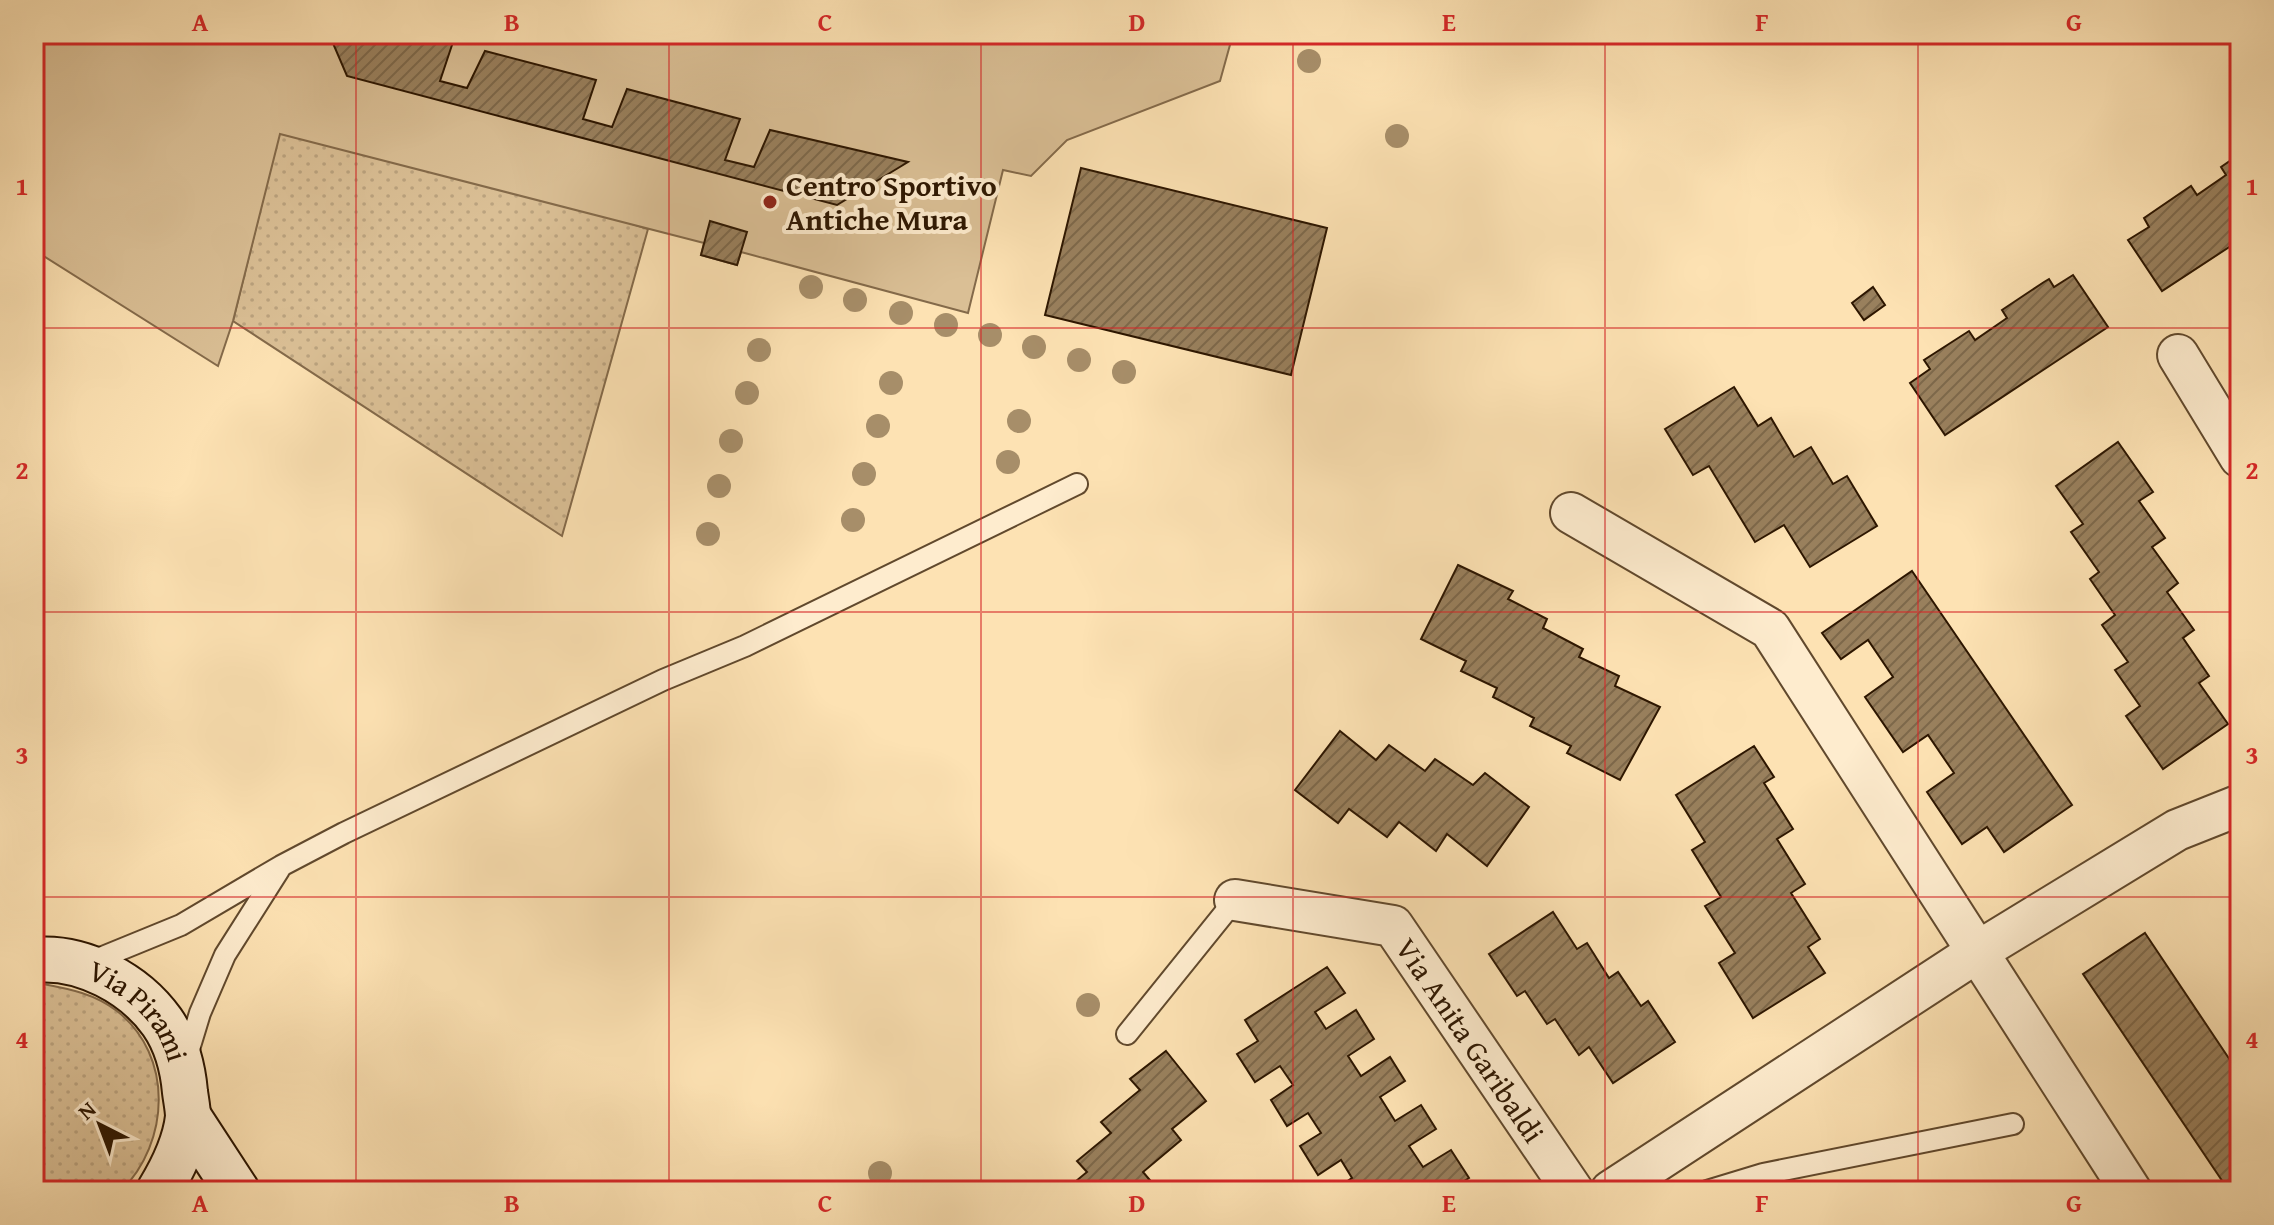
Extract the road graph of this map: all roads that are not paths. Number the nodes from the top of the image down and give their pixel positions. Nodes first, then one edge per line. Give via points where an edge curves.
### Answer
1 (2178, 355) dead end
2 (2240, 457) edge
3 (1077, 484) dead end
4 (1571, 513) dead end
5 (2240, 805) edge
6 (281, 866) junction
7 (1235, 900) joint
8 (1977, 952) junction
9 (34, 960) edge
10 (84, 965) junction
11 (1127, 1034) dead end
12 (183, 1068) junction
13 (188, 1116) junction
14 (2013, 1124) dead end
15 (1627, 1187) edge
16 (159, 1191) edge
17 (237, 1191) edge
18 (1573, 1191) edge
19 (1707, 1191) edge
20 (2131, 1191) edge

1 - 2 street
3 - 6 lane
4 - 8 street via 1770,629
5 - 8 street via 2177,830
6 - 10 lane via 181,925
6 - 12 lane via 225,955
7 - 11 lane, Via Anita Garibaldi
7 - 18 street, Via Anita Garibaldi via 1393,926
8 - 15 street
8 - 20 street
9 - 10 street, Via Pirami
10 - 12 street, Via Pirami via 137,996 162,1023
12 - 13 street, Via Pirami
13 - 16 street, Via Pirami via 176,1163
13 - 17 street, Via Pirami
14 - 19 lane via 1763,1174

